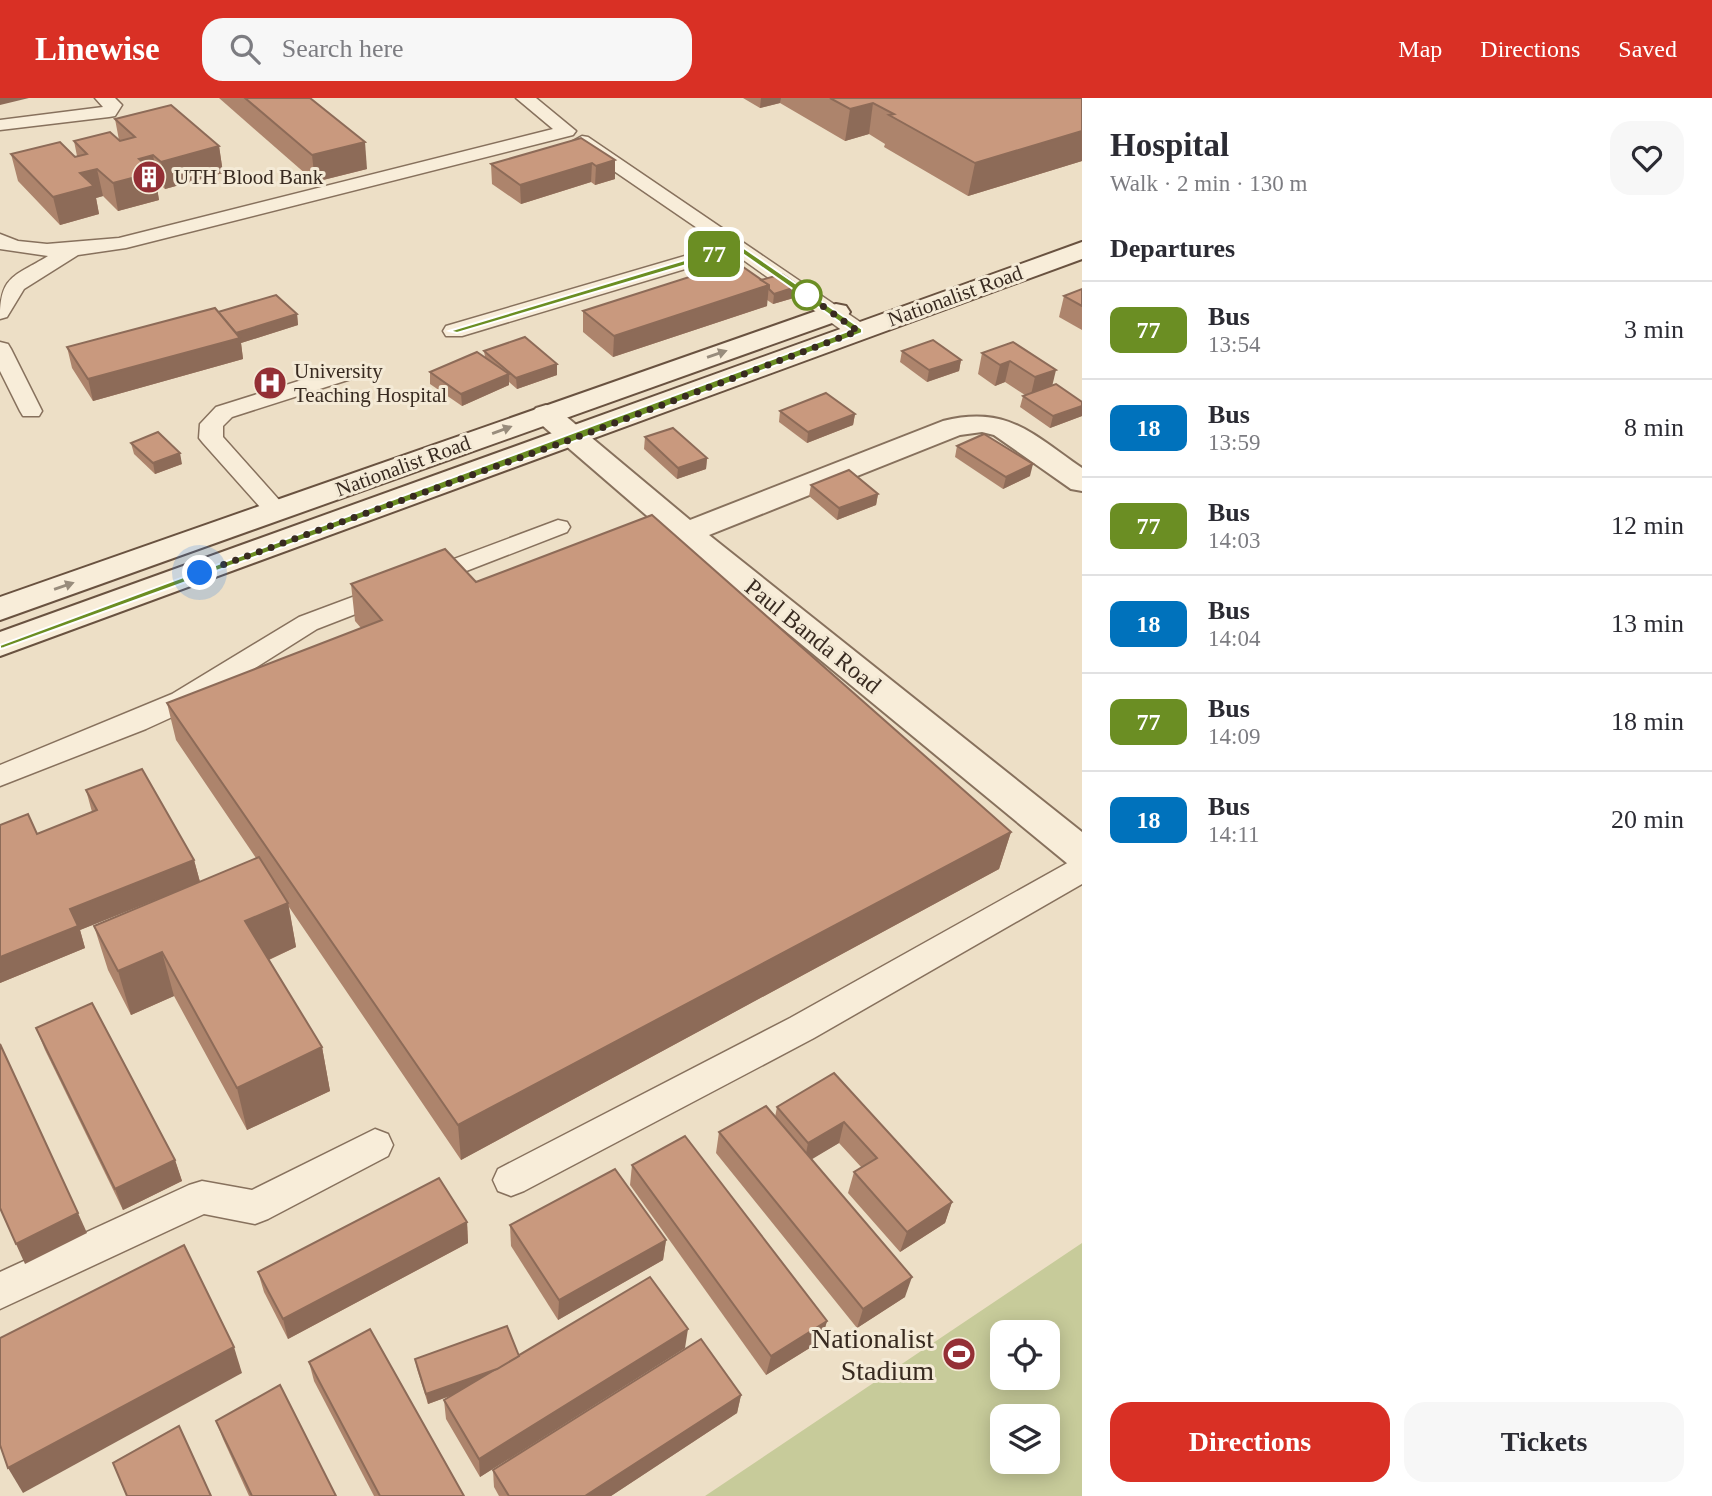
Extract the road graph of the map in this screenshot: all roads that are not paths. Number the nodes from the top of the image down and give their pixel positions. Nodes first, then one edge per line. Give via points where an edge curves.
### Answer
1 (104, 98) edge
2 (524, 98) edge
3 (0, 125) edge
4 (567, 131) junction
5 (0, 240) edge
6 (738, 247) junction
7 (71, 250) junction
8 (1082, 250) edge
9 (0, 313) edge
10 (850, 316) junction
11 (454, 331) dead end
12 (0, 349) edge
13 (343, 374) dead end
14 (31, 411) dead end
15 (545, 415) junction
16 (575, 438) junction
17 (1082, 482) edge
18 (277, 511) junction
19 (558, 527) dead end
20 (686, 533) junction
21 (0, 609) edge
22 (0, 645) edge
23 (0, 776) edge
24 (1082, 854) edge
25 (1082, 869) edge
26 (375, 1145) dead end
27 (511, 1180) dead end
28 (0, 1291) edge

1 - 3 lane via 113,105 109,112
2 - 4 lane
4 - 6 lane
4 - 7 lane via 119,244
5 - 7 lane via 32,251
6 - 10 lane
6 - 11 lane
7 - 9 lane via 16,285
8 - 10 main road, Nationalist Road
15 -> 10 main road, Nationalist Road
10 - 16 main road, Nationalist Road
12 - 14 lane
13 - 18 lane via 224,412 212,424 211,438
15 - 16 main road, Paul Banda Road
18 -> 15 main road, Nationalist Road
16 - 20 main road, Paul Banda Road
16 - 22 main road, Nationalist Road
17 - 20 main road via 1005,429 982,423 954,426
21 -> 18 main road, Nationalist Road
19 - 23 lane via 308,623 182,701
20 - 24 main road, Paul Banda Road
25 - 27 lane via 802,1028
26 - 28 lane via 255,1207 202,1198

